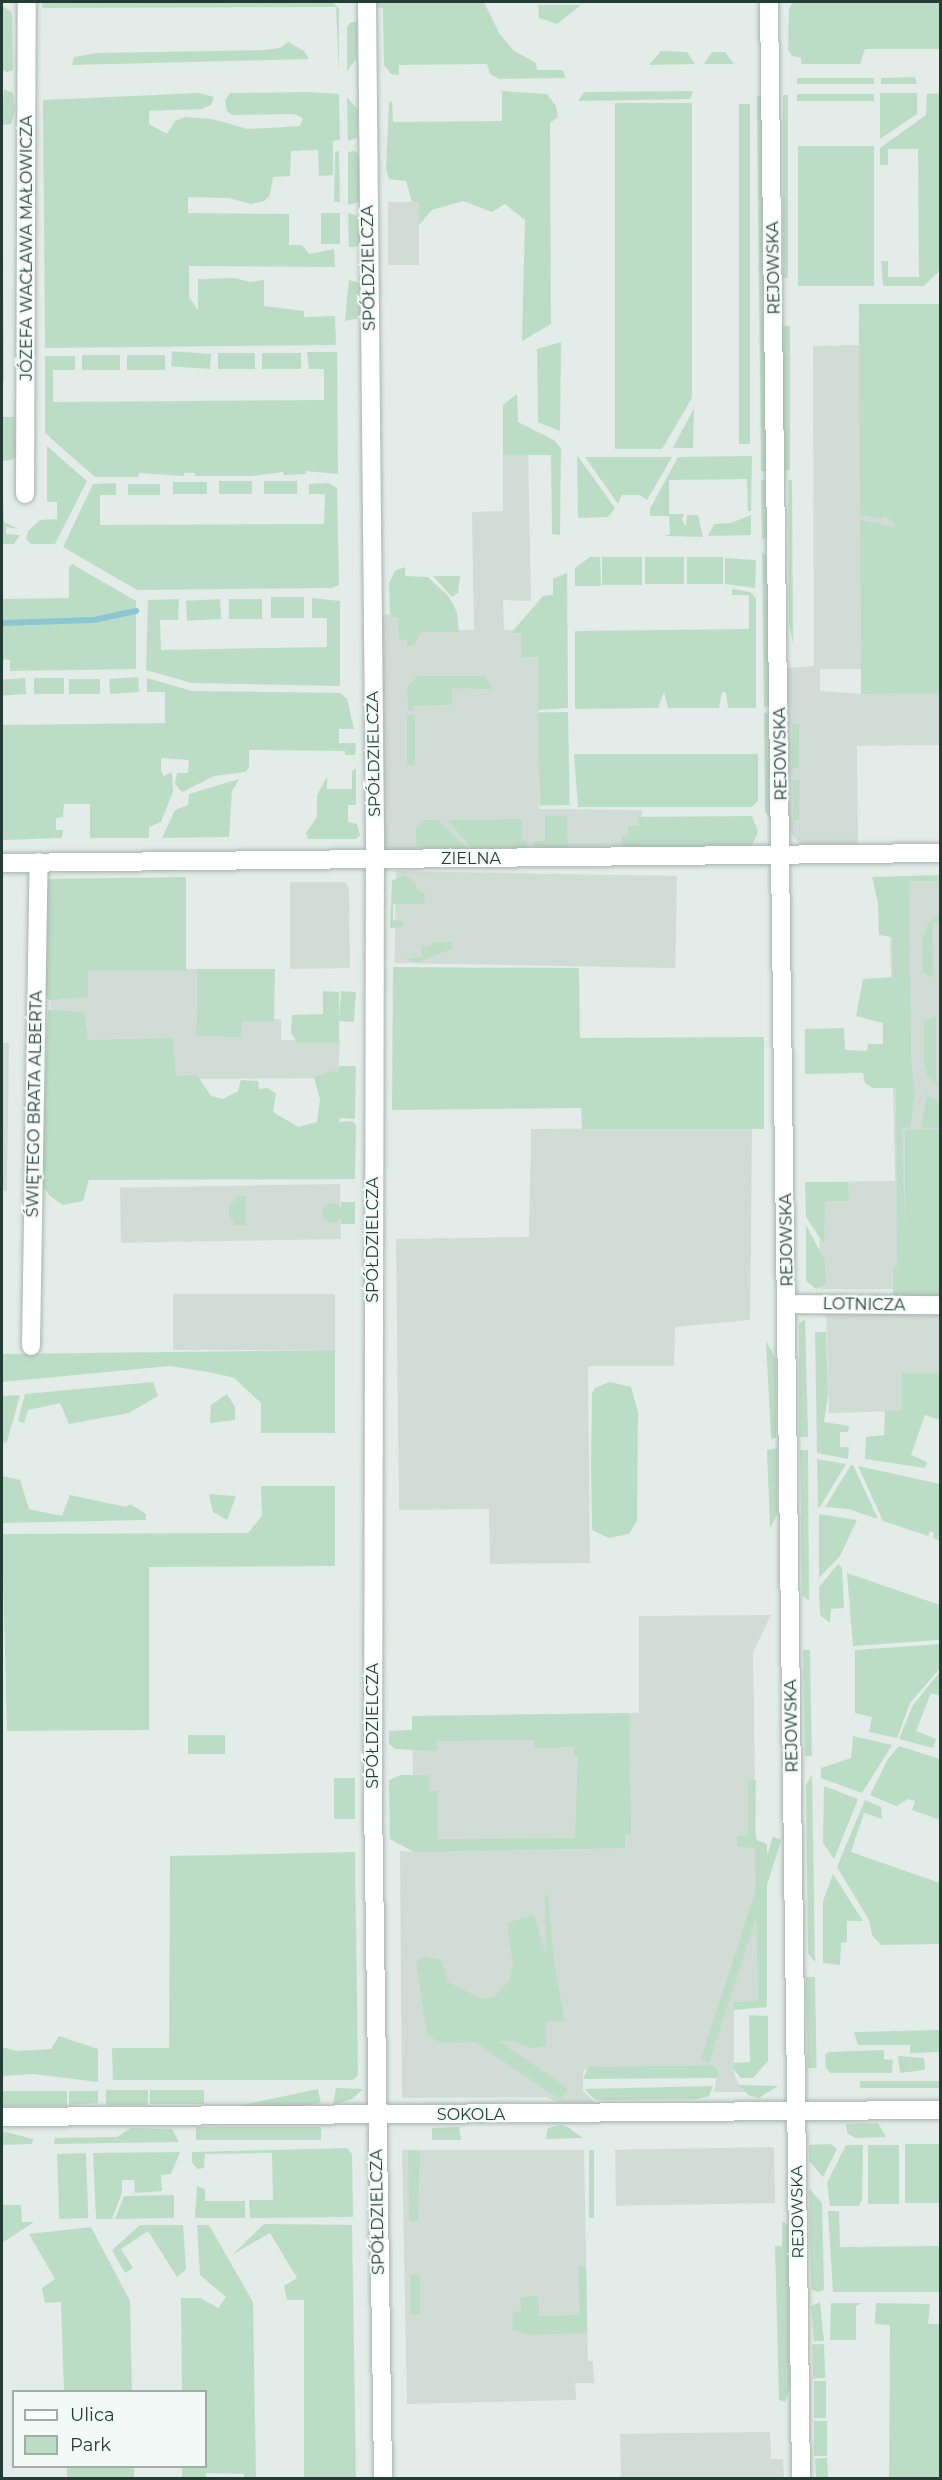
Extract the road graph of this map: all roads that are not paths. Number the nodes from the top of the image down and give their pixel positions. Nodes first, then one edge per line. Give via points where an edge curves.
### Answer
1 (27, 2) edge
2 (367, 2) edge
3 (769, 2) edge
4 (25, 494) dead end
5 (940, 853) edge
6 (782, 857) junction
7 (375, 859) junction
8 (39, 862) junction
9 (2, 863) edge
10 (788, 1304) junction
11 (940, 1305) edge
12 (31, 1346) dead end
13 (940, 2110) edge
14 (797, 2111) junction
15 (376, 2115) junction
16 (2, 2117) edge
17 (383, 2478) edge
18 (801, 2478) edge

1 - 4 street, JÓZEFA WACŁAWA MAŁOWICZA via 34,90
2 - 7 street, SPÓŁDZIELCZA
3 - 6 street, REJOWSKA
5 - 6 street, ZIELNA
6 - 7 street, ZIELNA
6 - 10 street, REJOWSKA
7 - 8 street, ZIELNA
7 - 15 street, SPÓŁDZIELCZA via 372,1712
8 - 9 street, ZIELNA
8 - 12 street, ŚWIĘTEGO BRATA ALBERTA
10 - 11 street, LOTNICZA
10 - 14 street, REJOWSKA
13 - 14 street, SOKOLA
14 - 15 street, SOKOLA
14 - 18 street, REJOWSKA
15 - 16 street, SOKOLA
15 - 17 street, SPÓŁDZIELCZA

